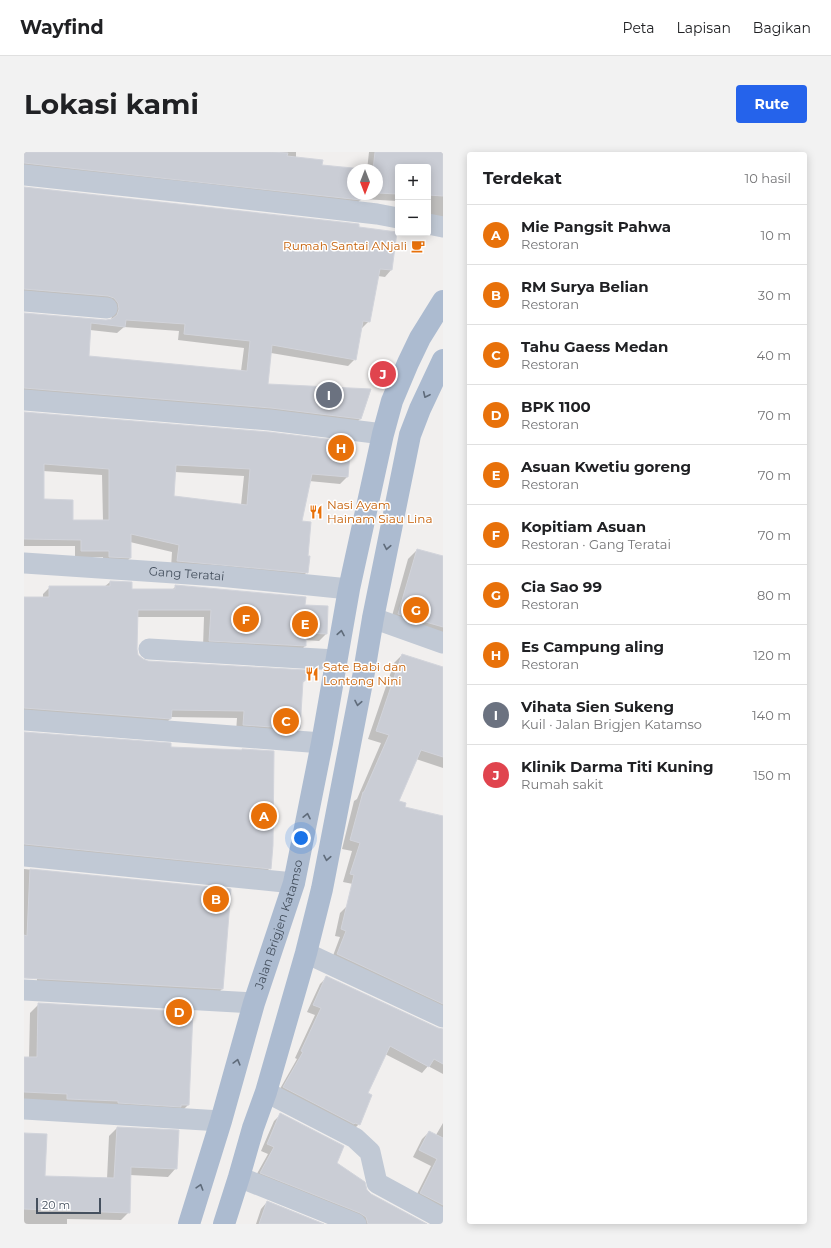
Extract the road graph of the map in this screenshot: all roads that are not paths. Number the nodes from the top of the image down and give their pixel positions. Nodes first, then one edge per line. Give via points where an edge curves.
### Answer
1 (24, 175) edge
2 (395, 217) edge
3 (431, 225) edge
4 (443, 227) edge
5 (24, 301) edge
6 (443, 301) edge
7 (107, 308) dead end
8 (443, 360) edge
9 (24, 400) edge
10 (383, 434) junction
11 (24, 563) edge
12 (349, 589) junction
13 (373, 618) junction
14 (443, 643) edge
15 (149, 649) dead end
16 (336, 660) junction
17 (24, 720) edge
18 (322, 743) junction
19 (314, 783) junction
20 (341, 788) junction
21 (24, 856) edge
22 (294, 883) junction
23 (306, 953) junction
24 (24, 990) edge
25 (254, 1003) junction
26 (443, 1017) edge
27 (266, 1092) junction
28 (24, 1109) edge
29 (221, 1121) junction
30 (239, 1177) junction
31 (443, 1219) edge
32 (189, 1224) edge
33 (224, 1224) edge
34 (356, 1224) edge

1 - 2 street
3 - 4 street
5 - 7 street
6 - 10 main road, Jalan Brigjen Katamso via 408,363 392,401
8 -> 13 main road via 410,435
9 - 10 street via 270,420
10 - 12 main road, Jalan Brigjen Katamso
11 - 12 street, Gang Teratai via 219,576
16 -> 12 main road, Jalan Brigjen Katamso
13 - 14 street
13 -> 20 main road
15 - 16 street
16 - 18 main road, Jalan Brigjen Katamso
17 - 18 street
18 - 19 main road, Jalan Brigjen Katamso
19 - 20 main road
22 -> 19 main road, Jalan Brigjen Katamso
20 -> 23 main road via 322,890
21 - 22 street
22 - 25 main road, Jalan Brigjen Katamso
23 - 26 street
23 - 27 main road
24 - 25 street
29 -> 25 main road, Jalan Brigjen Katamso
27 - 30 main road
27 - 31 street via 355,1138 370,1152 377,1183
28 - 29 street
32 -> 29 main road, Jalan Brigjen Katamso
30 - 33 main road
30 - 34 street

